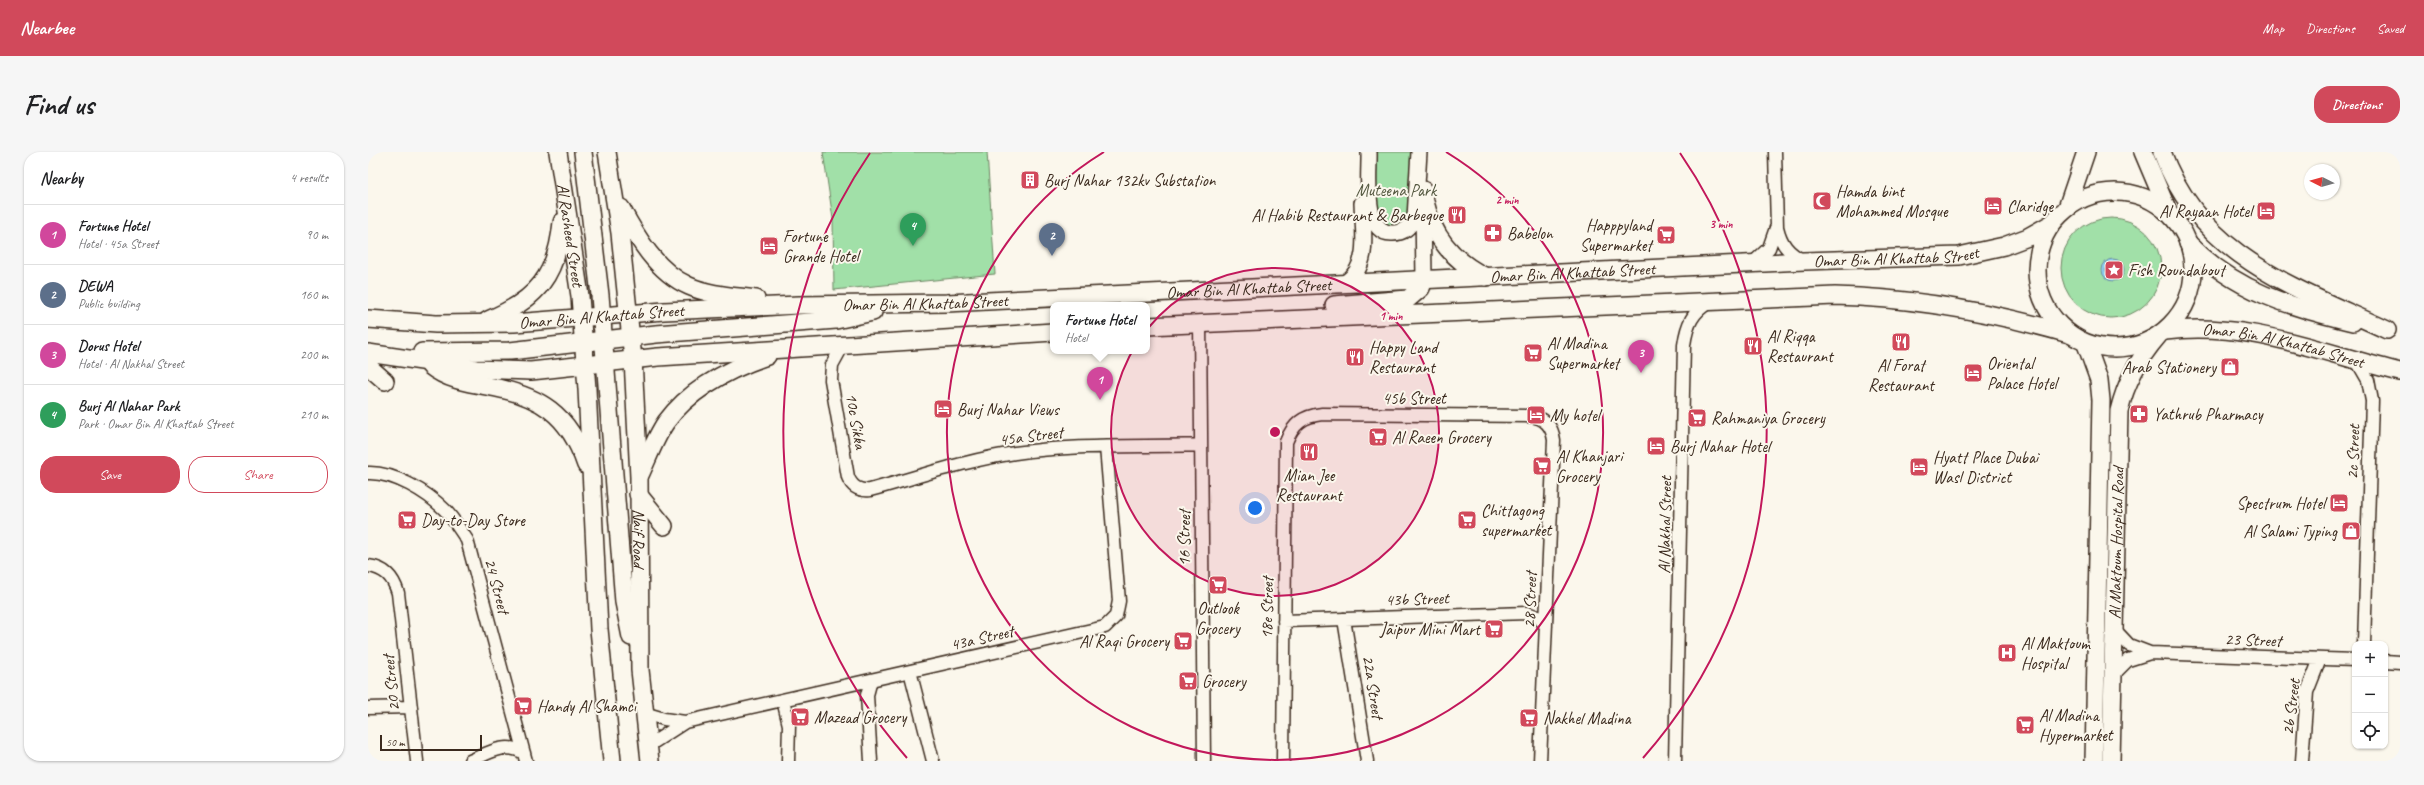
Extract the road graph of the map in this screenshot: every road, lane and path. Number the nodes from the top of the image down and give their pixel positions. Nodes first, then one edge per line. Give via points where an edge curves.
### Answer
1 (558, 152) edge
2 (583, 152) edge
3 (606, 152) edge
4 (1362, 152) edge
5 (1369, 152) edge
6 (1419, 152) edge
7 (1422, 152) edge
8 (1775, 152) edge
9 (2086, 152) edge
10 (2143, 152) edge
11 (2162, 152) edge
12 (612, 188) junction
13 (1423, 190) junction
14 (564, 200) junction
15 (2067, 208) junction
16 (2169, 213) junction
17 (2051, 224) junction
18 (1777, 227) junction
19 (2188, 242) junction
20 (1804, 261) junction
21 (1753, 263) junction
22 (1486, 277) junction
23 (1424, 280) junction
24 (1345, 283) junction
25 (1712, 300) junction
26 (896, 304) junction
27 (799, 305) junction
28 (630, 314) junction
29 (602, 317) junction
30 (582, 318) junction
31 (1307, 318) junction
32 (368, 319) edge
33 (1200, 322) junction
34 (476, 324) junction
35 (1150, 326) edge
36 (2394, 331) edge
37 (1050, 332) edge
38 (2162, 333) junction
39 (2069, 334) junction
40 (632, 337) junction
41 (604, 340) junction
42 (584, 343) junction
43 (2086, 344) junction
44 (843, 345) junction
45 (793, 349) junction
46 (374, 353) edge
47 (633, 359) junction
48 (422, 360) junction
49 (2357, 361) junction
50 (607, 363) junction
51 (586, 365) junction
52 (368, 366) edge
53 (2400, 372) edge
54 (385, 380) dead end
55 (1554, 440) joint
56 (1201, 445) junction
57 (1106, 447) junction
58 (1286, 455) joint
59 (368, 473) edge
60 (639, 476) junction
61 (592, 481) junction
62 (870, 490) joint
63 (638, 494) junction
64 (664, 526) dead end
65 (368, 566) edge
66 (1344, 619) junction
67 (1284, 620) junction
68 (1546, 626) junction
69 (2114, 629) junction
70 (2364, 641) edge
71 (2150, 653) junction
72 (2320, 659) junction
73 (2352, 660) edge
74 (2388, 661) edge
75 (2400, 662) edge
76 (640, 670) junction
77 (910, 672) junction
78 (2112, 676) junction
79 (871, 680) junction
80 (782, 700) junction
81 (411, 707) junction
82 (368, 708) edge
83 (644, 713) junction
84 (685, 722) junction
85 (649, 754) edge
86 (525, 757) edge
87 (1203, 758) edge
88 (417, 761) edge
89 (470, 761) edge
90 (612, 761) edge
91 (788, 761) edge
92 (871, 761) edge
93 (933, 761) edge
94 (1283, 761) edge
95 (1368, 761) edge
96 (1540, 761) edge
97 (1675, 761) edge
98 (2094, 761) edge
99 (2111, 761) edge
100 (2302, 761) edge

1 - 14 main road, Al Rasheed Street
2 - 29 main road via 594,228
3 - 12 main road
4 - 24 street via 1362,263 1352,278
5 - 6 street via 1370,211 1373,222 1381,230 1391,234 1410,226 1415,218
7 - 13 street
8 - 18 street
9 - 15 main road
10 - 16 main road
11 - 36 main road via 2178,187 2194,211 2234,252 2266,273
12 - 27 main road via 620,207 642,243 670,274 689,286 710,292
12 - 28 main road
13 - 22 main road via 1429,218 1440,239 1461,262
13 - 23 street
14 - 30 main road, Al Rasheed Street
14 - 34 main road via 558,252 544,282 522,303
15 - 16 main road via 2083,198 2101,193 2120,192 2138,195
15 - 17 main road
16 - 19 main road
17 - 20 main road, Omar Bin Al Khattab Street via 2028,237 2004,246 1959,256
17 - 39 main road via 2040,246 2036,270 2039,289 2052,317
18 - 20 street via 1785,248 1793,256
18 - 21 street via 1769,248
19 - 36 main road via 2222,272 2266,297 2314,312
19 - 38 main road via 2193,262 2193,281 2178,317
20 - 21 main road, Omar Bin Al Khattab Street
21 - 22 main road, Omar Bin Al Khattab Street
22 - 23 main road, Omar Bin Al Khattab Street
23 - 24 main road, Omar Bin Al Khattab Street
23 - 31 main road via 1418,291 1408,298 1327,306
24 - 26 main road, Omar Bin Al Khattab Street
25 - 31 main road, Omar Bin Al Khattab Street
25 - 39 main road, Omar Bin Al Khattab Street via 1834,296 1908,300 1981,311
25 - 97 street, Al Nakhal Street via 1700,307 1691,318 1684,345
26 - 27 main road, Omar Bin Al Khattab Street
26 - 40 main road via 836,320
27 - 28 main road, Omar Bin Al Khattab Street
28 - 29 main road, Omar Bin Al Khattab Street
28 - 40 main road, Naif Road
29 - 30 main road, Omar Bin Al Khattab Street
29 - 41 main road
30 - 34 main road, Omar Bin Al Khattab Street
30 - 42 main road
31 - 33 main road, Omar Bin Al Khattab Street
32 - 34 main road, Omar Bin Al Khattab Street
33 - 35 main road, Omar Bin Al Khattab Street
33 - 56 street, 16 Street
37 - 44 main road, Omar Bin Al Khattab Street
38 - 43 main road via 2117,349
38 - 49 main road, Omar Bin Al Khattab Street via 2200,328 2252,332
38 - 69 main road, Al Maktoum Hospital Road via 2144,352 2133,370 2124,390 2119,411
39 - 43 main road
40 - 41 main road
40 - 47 main road, Naif Road
41 - 42 main road
41 - 50 main road
42 - 46 main road via 510,351
42 - 51 main road
43 - 98 main road, Al Maktoum Hospital Road via 2099,380 2101,400
44 - 45 main road, Omar Bin Al Khattab Street
44 - 62 street, 10c Sikka via 832,365 831,380 848,476 859,490
45 - 47 main road, Omar Bin Al Khattab Street
45 - 60 main road via 746,363 685,401 666,424
46 - 48 main road, Omar Bin Al Khattab Street
47 - 50 main road, Omar Bin Al Khattab Street
47 - 60 main road, Naif Road
48 - 51 main road, Omar Bin Al Khattab Street via 504,371 559,369
48 - 61 main road via 448,377 509,390 542,403 569,429
49 - 53 main road, Omar Bin Al Khattab Street
49 - 70 street, 2c Street via 2368,380 2372,401
50 - 51 main road, Omar Bin Al Khattab Street
50 - 76 main road via 624,602
51 - 61 main road
52 - 54 main road
55 - 58 street, 45b Street via 1550,426 1538,417 1531,416 1322,414 1310,415 1299,421 1286,442
55 - 68 street, 28 Street
56 - 57 street, 45a Street
56 - 87 street, 16 Street
57 - 62 street, 45a Street via 1014,453
57 - 77 street, 43a Street via 1119,601 1119,609 1112,622 1097,629
58 - 67 street, 18e Street
59 - 86 street, 24 Street via 378,473 414,487 445,510 467,540
60 - 63 main road, Naif Road
61 - 90 main road via 599,629
63 - 64 main road
63 - 76 main road, Naif Road
65 - 81 street, 20 Street via 381,569 392,578 399,601
66 - 67 street, 43b Street
66 - 68 street, 43b Street via 1527,613 1538,616
66 - 95 street, 22a Street
67 - 94 street, 18e Street
68 - 96 street, 28 Street
69 - 71 street, 23 Street via 2129,645
69 - 78 main road, Al Maktoum Hospital Road
71 - 72 street, 23 Street
71 - 78 street, 23 Street via 2128,660
72 - 73 street, 23 Street
72 - 100 street, 2b Street via 2307,692
74 - 75 street
76 - 83 main road, Naif Road
77 - 79 street, 43a Street
77 - 93 street
78 - 99 main road, Al Maktoum Hospital Road
79 - 80 street, 43a Street
79 - 92 street via 867,695
80 - 84 street, 43a Street
80 - 91 street via 789,725
81 - 82 street
81 - 88 street, 20 Street
83 - 84 street, 43a Street
83 - 85 main road, Naif Road
84 - 85 street, 43a Street
86 - 89 street via 512,747 505,747

